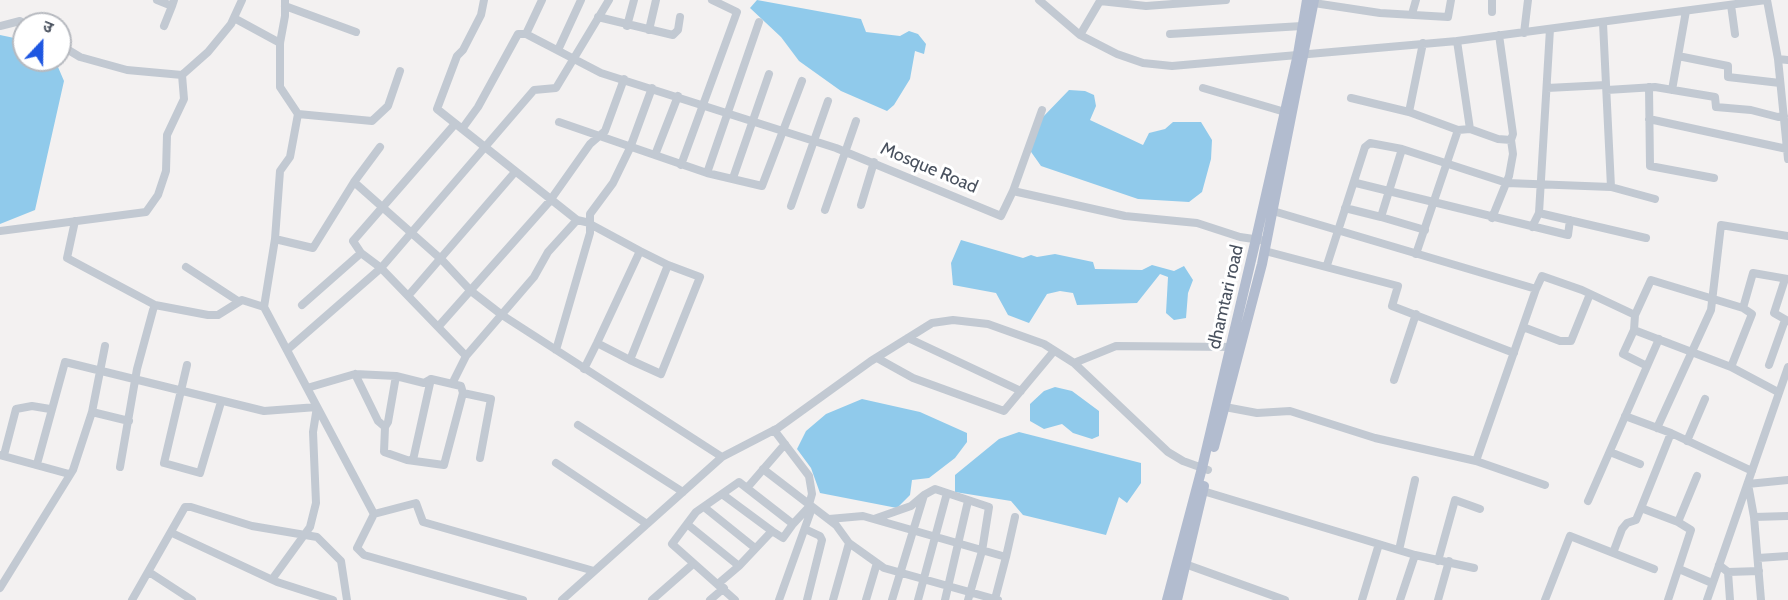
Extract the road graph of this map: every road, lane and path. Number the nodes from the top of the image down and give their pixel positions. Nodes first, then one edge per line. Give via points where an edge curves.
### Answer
1 (157, 0) edge
2 (242, 0) edge
3 (484, 0) edge
4 (542, 0) edge
5 (581, 0) edge
6 (609, 0) edge
7 (634, 0) edge
8 (656, 0) edge
9 (712, 0) edge
10 (1039, 0) edge
11 (1226, 0) edge
12 (1416, 0) edge
13 (1451, 0) edge
14 (1492, 0) edge
15 (1528, 0) edge
16 (1767, 0) edge
17 (1312, 1) edge
18 (173, 3) edge
19 (285, 3) edge
20 (1731, 5) junction
21 (1686, 11) junction
22 (1492, 12) dead end
23 (1412, 14) junction
24 (598, 17) junction
25 (680, 17) dead end
26 (234, 18) junction
27 (759, 22) dead end
28 (1603, 23) junction
29 (164, 26) dead end
30 (627, 26) junction
31 (1302, 26) junction
32 (649, 30) junction
33 (1550, 30) junction
34 (356, 32) dead end
35 (1524, 33) junction
36 (526, 34) junction
37 (1080, 34) junction
38 (1170, 34) dead end
39 (1735, 34) dead end
40 (1499, 35) junction
41 (1457, 40) junction
42 (280, 43) junction
43 (1422, 44) junction
44 (558, 50) junction
45 (72, 52) edge
46 (1302, 53) junction
47 (1678, 56) junction
48 (572, 57) junction
49 (1783, 59) edge
50 (400, 70) dead end
51 (769, 74) dead end
52 (182, 75) junction
53 (624, 80) junction
54 (802, 81) dead end
55 (1779, 83) junction
56 (1607, 87) junction
57 (1648, 87) junction
58 (651, 88) junction
59 (1203, 88) dead end
60 (1547, 88) junction
61 (1672, 90) junction
62 (678, 96) junction
63 (1351, 98) dead end
64 (828, 101) dead end
65 (702, 105) junction
66 (1042, 110) dead end
67 (1285, 112) junction
68 (1409, 112) junction
69 (298, 114) junction
70 (727, 115) junction
71 (1784, 116) junction
72 (1648, 119) junction
73 (856, 121) dead end
74 (559, 122) dead end
75 (752, 122) junction
76 (459, 127) junction
77 (1470, 129) junction
78 (784, 130) junction
79 (1458, 130) junction
80 (598, 137) junction
81 (1511, 140) junction
82 (815, 141) junction
83 (380, 147) dead end
84 (484, 148) junction
85 (630, 148) junction
86 (1402, 149) junction
87 (1786, 149) junction
88 (846, 152) junction
89 (655, 155) junction
90 (1788, 159) edge
91 (874, 162) junction
92 (1446, 164) junction
93 (681, 165) junction
94 (515, 172) junction
95 (706, 173) junction
96 (734, 178) junction
97 (1714, 178) dead end
98 (354, 182) junction
99 (1356, 183) junction
100 (1507, 183) junction
101 (1540, 186) junction
102 (1611, 187) junction
103 (1389, 190) junction
104 (1013, 191) junction
105 (1655, 199) dead end
106 (551, 200) junction
107 (1433, 200) junction
108 (861, 205) dead end
109 (791, 206) dead end
110 (382, 208) junction
111 (1345, 208) junction
112 (825, 210) dead end
113 (1274, 211) junction
114 (1539, 213) junction
115 (1381, 217) junction
116 (1492, 218) junction
117 (578, 220) junction
118 (1570, 220) junction
119 (75, 221) junction
120 (590, 224) junction
121 (1532, 227) junction
122 (1337, 230) junction
123 (1425, 230) junction
124 (0, 231) edge
125 (411, 234) junction
126 (1788, 236) edge
127 (1646, 238) dead end
128 (275, 239) junction
129 (1263, 244) junction
130 (640, 251) junction
131 (361, 253) junction
132 (1416, 254) junction
133 (442, 260) junction
134 (668, 265) junction
135 (1327, 265) junction
136 (186, 267) dead end
137 (381, 268) junction
138 (1786, 279) edge
139 (1536, 289) junction
140 (471, 291) junction
141 (1590, 294) junction
142 (408, 296) junction
143 (1711, 299) junction
144 (238, 301) junction
145 (302, 305) dead end
146 (264, 308) junction
147 (1743, 308) junction
148 (153, 310) dead end
149 (1416, 314) junction
150 (502, 315) junction
151 (1635, 315) junction
152 (1787, 320) edge
153 (438, 327) junction
154 (1523, 327) junction
155 (1634, 330) junction
156 (909, 338) junction
157 (1659, 339) junction
158 (597, 343) junction
159 (105, 346) dead end
160 (1236, 347) junction
161 (287, 350) junction
162 (556, 350) junction
163 (1054, 351) junction
164 (1693, 351) junction
165 (1514, 353) junction
166 (466, 356) junction
167 (877, 358) junction
168 (630, 360) junction
169 (1074, 363) junction
170 (187, 365) dead end
171 (1647, 366) junction
172 (1769, 366) dead end
173 (1731, 367) junction
174 (1788, 367) edge
175 (584, 369) junction
176 (99, 370) junction
177 (355, 374) junction
178 (396, 376) junction
179 (431, 378) junction
180 (137, 380) junction
181 (1394, 380) dead end
182 (452, 384) junction
183 (307, 388) junction
184 (1021, 391) junction
185 (181, 392) junction
186 (1778, 392) junction
187 (463, 393) junction
188 (1705, 399) dead end
189 (221, 402) junction
190 (317, 407) junction
191 (1225, 407) junction
192 (50, 409) junction
193 (92, 412) junction
194 (1625, 416) junction
195 (129, 421) junction
196 (578, 425) dead end
197 (385, 427) junction
198 (1657, 428) junction
199 (774, 430) junction
200 (1671, 434) junction
201 (1688, 441) junction
202 (785, 444) junction
203 (1610, 452) junction
204 (2, 455) edge
205 (722, 457) junction
206 (480, 458) dead end
207 (413, 460) junction
208 (1476, 461) junction
209 (556, 463) dead end
210 (37, 464) junction
211 (1640, 464) dead end
212 (120, 467) dead end
213 (763, 469) junction
214 (1205, 469) junction
215 (1752, 471) junction
216 (69, 474) junction
217 (1696, 476) dead end
218 (1415, 480) dead end
219 (1788, 480) edge
220 (1748, 484) junction
221 (1545, 485) dead end
222 (747, 488) junction
223 (1203, 491) junction
224 (683, 492) junction
225 (722, 494) junction
226 (947, 494) junction
227 (924, 495) junction
228 (968, 501) junction
229 (1588, 501) dead end
230 (704, 507) junction
231 (810, 507) junction
232 (1641, 508) junction
233 (1480, 509) dead end
234 (374, 514) junction
235 (1788, 516) edge
236 (1016, 517) dead end
237 (1754, 517) junction
238 (829, 519) junction
239 (874, 519) junction
240 (1678, 522) junction
241 (687, 524) junction
242 (793, 524) junction
243 (647, 525) junction
244 (805, 528) junction
245 (912, 530) junction
246 (772, 531) junction
247 (172, 533) junction
248 (304, 536) junction
249 (935, 537) junction
250 (849, 543) junction
251 (958, 544) junction
252 (1379, 544) junction
253 (755, 549) junction
254 (1399, 550) junction
255 (982, 551) junction
256 (1613, 553) junction
257 (1416, 555) junction
258 (1788, 556) edge
259 (1006, 557) junction
260 (1758, 558) junction
261 (1438, 561) junction
262 (1449, 561) junction
263 (877, 563) junction
264 (693, 564) junction
265 (1185, 564) junction
266 (1719, 565) junction
267 (739, 566) junction
268 (1474, 568) dead end
269 (1654, 569) dead end
270 (1679, 569) junction
271 (594, 571) junction
272 (1759, 571) junction
273 (149, 572) junction
274 (900, 573) junction
275 (1728, 573) junction
276 (273, 578) junction
277 (923, 579) junction
278 (1712, 583) junction
279 (722, 586) junction
280 (948, 586) junction
281 (0, 588) edge
282 (969, 596) edge
283 (178, 597) edge
284 (983, 598) edge
285 (132, 600) edge
286 (192, 600) edge
287 (333, 600) edge
288 (347, 600) edge
289 (523, 600) edge
290 (562, 600) edge
291 (652, 600) edge
292 (710, 600) edge
293 (735, 600) edge
294 (779, 600) edge
295 (807, 600) edge
296 (833, 600) edge
297 (866, 600) edge
298 (892, 600) edge
299 (918, 600) edge
300 (945, 600) edge
301 (996, 600) edge
302 (1167, 600) edge
303 (1177, 600) edge
304 (1285, 600) edge
305 (1362, 600) edge
306 (1400, 600) edge
307 (1438, 600) edge
308 (1545, 600) edge
309 (1668, 600) edge
310 (1707, 600) edge
311 (1730, 600) edge
312 (1761, 600) edge

1 - 18 street
2 - 26 street
3 - 76 street via 481,15 457,56 437,109
4 - 36 street
5 - 44 street
6 - 24 street
7 - 30 street
8 - 32 street
9 - 65 street via 737,12
10 - 37 street
11 - 37 street via 1146,6 1100,1
12 - 23 street
13 - 23 street via 1448,17
14 - 22 street
15 - 35 street
16 - 20 street
16 - 49 street
17 - 23 street via 1380,14
17 - 31 main road, dhamtari road
17 - 46 main road
18 - 29 street
19 - 34 street
19 - 42 street
20 - 21 street
20 - 39 street
21 - 28 street
21 - 47 street
24 - 30 street
24 - 48 street
25 - 32 street via 673,36
26 - 42 street
26 - 52 street via 208,52
27 - 70 street
28 - 33 street
28 - 56 street
30 - 32 street
31 - 38 street
31 - 46 main road, dhamtari road
33 - 35 street
33 - 60 street
35 - 40 street
36 - 44 street, Mosque Road
36 - 76 street via 518,34 478,107
37 - 46 street via 1117,54 1143,63 1172,66
40 - 41 street
40 - 81 street
41 - 43 street
41 - 77 street
42 - 69 street via 280,87
43 - 46 street
43 - 68 street
44 - 48 street, Mosque Road
45 - 52 street via 127,70
46 - 67 main road, dhamtari road
46 - 113 main road
47 - 55 street via 1728,66 1728,77
47 - 61 street
48 - 53 street, Mosque Road
48 - 84 street via 556,88 534,90
49 - 55 street
50 - 69 street via 388,106 372,121
51 - 75 street
52 - 119 street via 184,99 166,135 166,171 158,195 146,212
53 - 58 street, Mosque Road
53 - 80 street via 605,131
54 - 78 street
55 - 71 street
56 - 57 street
56 - 60 street
56 - 102 street
57 - 61 street
57 - 72 street
58 - 62 street, Mosque Road
58 - 85 street
59 - 67 street
60 - 101 street
61 - 71 street via 1714,97 1716,107
62 - 65 street, Mosque Road
62 - 89 street
63 - 68 street
64 - 82 street
65 - 70 street, Mosque Road
65 - 93 street
66 - 104 street
67 - 129 main road, dhamtari road
68 - 79 street
69 - 128 street via 290,157 280,171
70 - 75 street, Mosque Road
70 - 95 street
71 - 87 street
72 - 87 street
72 - 97 street via 1650,166
73 - 88 street
74 - 80 street
75 - 78 street, Mosque Road
75 - 96 street
76 - 84 street
76 - 110 street
77 - 79 street
77 - 81 street
78 - 82 street, Mosque Road
78 - 96 street via 762,186
79 - 92 street
80 - 85 street
80 - 106 street
81 - 100 street via 1513,154
82 - 88 street, Mosque Road
82 - 109 street
83 - 98 street
84 - 94 street
84 - 125 street
85 - 89 street
85 - 120 street via 613,183 590,214
86 - 92 street
86 - 99 street via 1370,143 1365,147
86 - 103 street
87 - 90 street
88 - 91 street, Mosque Road
88 - 112 street
89 - 93 street
91 - 104 street, Mosque Road via 1001,216
91 - 108 street
92 - 100 street
92 - 107 street
93 - 95 street
94 - 106 street
94 - 133 street
95 - 96 street
98 - 110 street
98 - 128 street via 313,248
99 - 103 street
99 - 111 street
100 - 101 street
100 - 116 street
101 - 102 street
101 - 114 street
102 - 105 street
103 - 107 street
103 - 115 street
104 - 129 street via 1125,216 1197,224
106 - 117 street
106 - 140 street
107 - 116 street
107 - 123 street
110 - 125 street
110 - 131 street via 353,241
111 - 115 street
111 - 122 street
113 - 122 street
113 - 129 main road
114 - 118 street
114 - 121 street
115 - 123 street
116 - 121 street
117 - 120 street
117 - 150 street via 548,252 534,277
118 - 121 street via 1568,235
118 - 127 street
119 - 124 street
119 - 144 street via 67,258 155,305 218,315
120 - 130 street
120 - 162 street
122 - 132 street
122 - 135 street
123 - 132 street
125 - 133 street
125 - 137 street
126 - 143 street via 1720,225
128 - 146 street
129 - 135 street
129 - 160 main road
130 - 134 street
130 - 158 street
131 - 137 street
131 - 145 street
132 - 139 street
133 - 140 street
133 - 142 street
134 - 168 street
134 - 168 street via 700,277 661,374
135 - 149 street via 1398,286 1392,306
136 - 144 street
137 - 142 street
137 - 161 street
138 - 147 street via 1753,273
138 - 152 street via 1774,313
139 - 141 street via 1542,276
139 - 154 street
140 - 150 street
140 - 153 street
141 - 151 street
141 - 154 street via 1571,341 1560,341
142 - 153 street
143 - 147 street
143 - 151 street via 1651,280
143 - 164 street via 1711,310
144 - 146 street
146 - 161 street
147 - 173 street via 1752,315
148 - 180 street
149 - 165 street
149 - 181 street
150 - 162 street
150 - 166 street
151 - 155 street
152 - 172 street
153 - 166 street
154 - 165 street
155 - 157 street
155 - 171 street via 1623,354
156 - 163 street via 932,323 953,320 987,324
156 - 167 street
156 - 184 street
157 - 164 street
157 - 171 street
158 - 168 street
158 - 175 street
159 - 176 street
160 - 169 street via 1116,346
160 - 191 main road
160 - 214 main road, dhamtari road
161 - 183 street
162 - 175 street
163 - 169 street
163 - 184 street
164 - 173 street
164 - 198 street
165 - 208 street
166 - 182 street
167 - 184 street via 913,378 1004,411
167 - 199 street
169 - 214 street via 1168,452
170 - 185 street
171 - 194 street
173 - 186 street
174 - 186 street
175 - 205 street
176 - 180 street
176 - 192 street via 64,362
176 - 193 street
177 - 178 street
177 - 183 street
177 - 197 street via 378,421
178 - 179 street via 424,382
178 - 197 street
179 - 182 street
179 - 207 street
180 - 185 street
180 - 195 street
182 - 187 street via 461,386
183 - 190 street
185 - 189 street
185 - 189 street via 164,463 200,473
186 - 215 street
187 - 206 street via 491,399
187 - 207 street via 444,465
188 - 201 street
189 - 190 street via 264,411
190 - 234 street
190 - 248 street via 313,432 316,503
191 - 208 street via 1257,413 1290,411 1375,438
191 - 214 main road
192 - 204 street via 16,409
192 - 210 street
193 - 195 street
193 - 216 street via 74,470
194 - 198 street
194 - 203 street
195 - 212 street
196 - 224 street
197 - 207 street via 384,452
198 - 200 street
199 - 202 street
199 - 205 street
200 - 201 street
200 - 232 street
201 - 215 street
202 - 213 street
202 - 231 street via 809,476
203 - 211 street
203 - 229 street
204 - 210 street
205 - 224 street
208 - 221 street
209 - 243 street
210 - 216 street
213 - 222 street
213 - 231 street
214 - 223 main road
214 - 302 main road, dhamtari road
215 - 220 street
216 - 281 street
217 - 240 street
218 - 254 street
219 - 220 street
220 - 237 street
220 - 266 street
222 - 225 street via 739,482
222 - 242 street
223 - 252 street
223 - 265 main road
224 - 243 street
225 - 230 street
225 - 246 street
226 - 227 street via 935,489
226 - 228 street
226 - 249 street
227 - 239 street via 911,506
227 - 245 street
228 - 251 street
228 - 255 street via 989,507
230 - 241 street
230 - 253 street
231 - 238 street
231 - 242 street
231 - 244 street
232 - 240 street
232 - 256 street via 1634,522 1622,529
233 - 261 street via 1455,501
234 - 271 street via 416,502 423,522
234 - 289 street via 357,548 364,555
235 - 237 street
236 - 259 street
237 - 260 street
238 - 239 street
238 - 250 street
239 - 245 street
240 - 270 street via 1692,532
241 - 264 street via 672,544
241 - 267 street
242 - 246 street via 783,538
243 - 271 street
244 - 294 street
244 - 295 street via 822,540
245 - 249 street
245 - 274 street
246 - 253 street
247 - 248 street via 184,507 191,507 252,526
247 - 273 street
247 - 276 street
248 - 276 street
248 - 288 street via 317,537 341,561
249 - 251 street
249 - 277 street
250 - 263 street
250 - 296 street
251 - 255 street
251 - 280 street
252 - 254 street
252 - 305 street
253 - 267 street
254 - 257 street
255 - 259 street
255 - 282 street
256 - 269 street
256 - 308 street via 1570,536
257 - 261 street
257 - 306 street
258 - 260 street
259 - 301 street
260 - 272 street
261 - 262 street
262 - 268 street
262 - 307 street
263 - 274 street
263 - 297 street
264 - 279 street
264 - 291 street
265 - 303 main road
265 - 304 street
266 - 275 street
266 - 278 street
267 - 279 street
270 - 278 street
270 - 309 street
271 - 290 street
272 - 275 street
272 - 312 street
273 - 283 street
273 - 285 street
274 - 277 street
274 - 298 street
275 - 311 street
276 - 287 street
277 - 280 street
277 - 299 street
278 - 310 street
279 - 292 street
279 - 293 street
280 - 282 street
280 - 300 street
282 - 284 street
283 - 286 street
284 - 301 street

